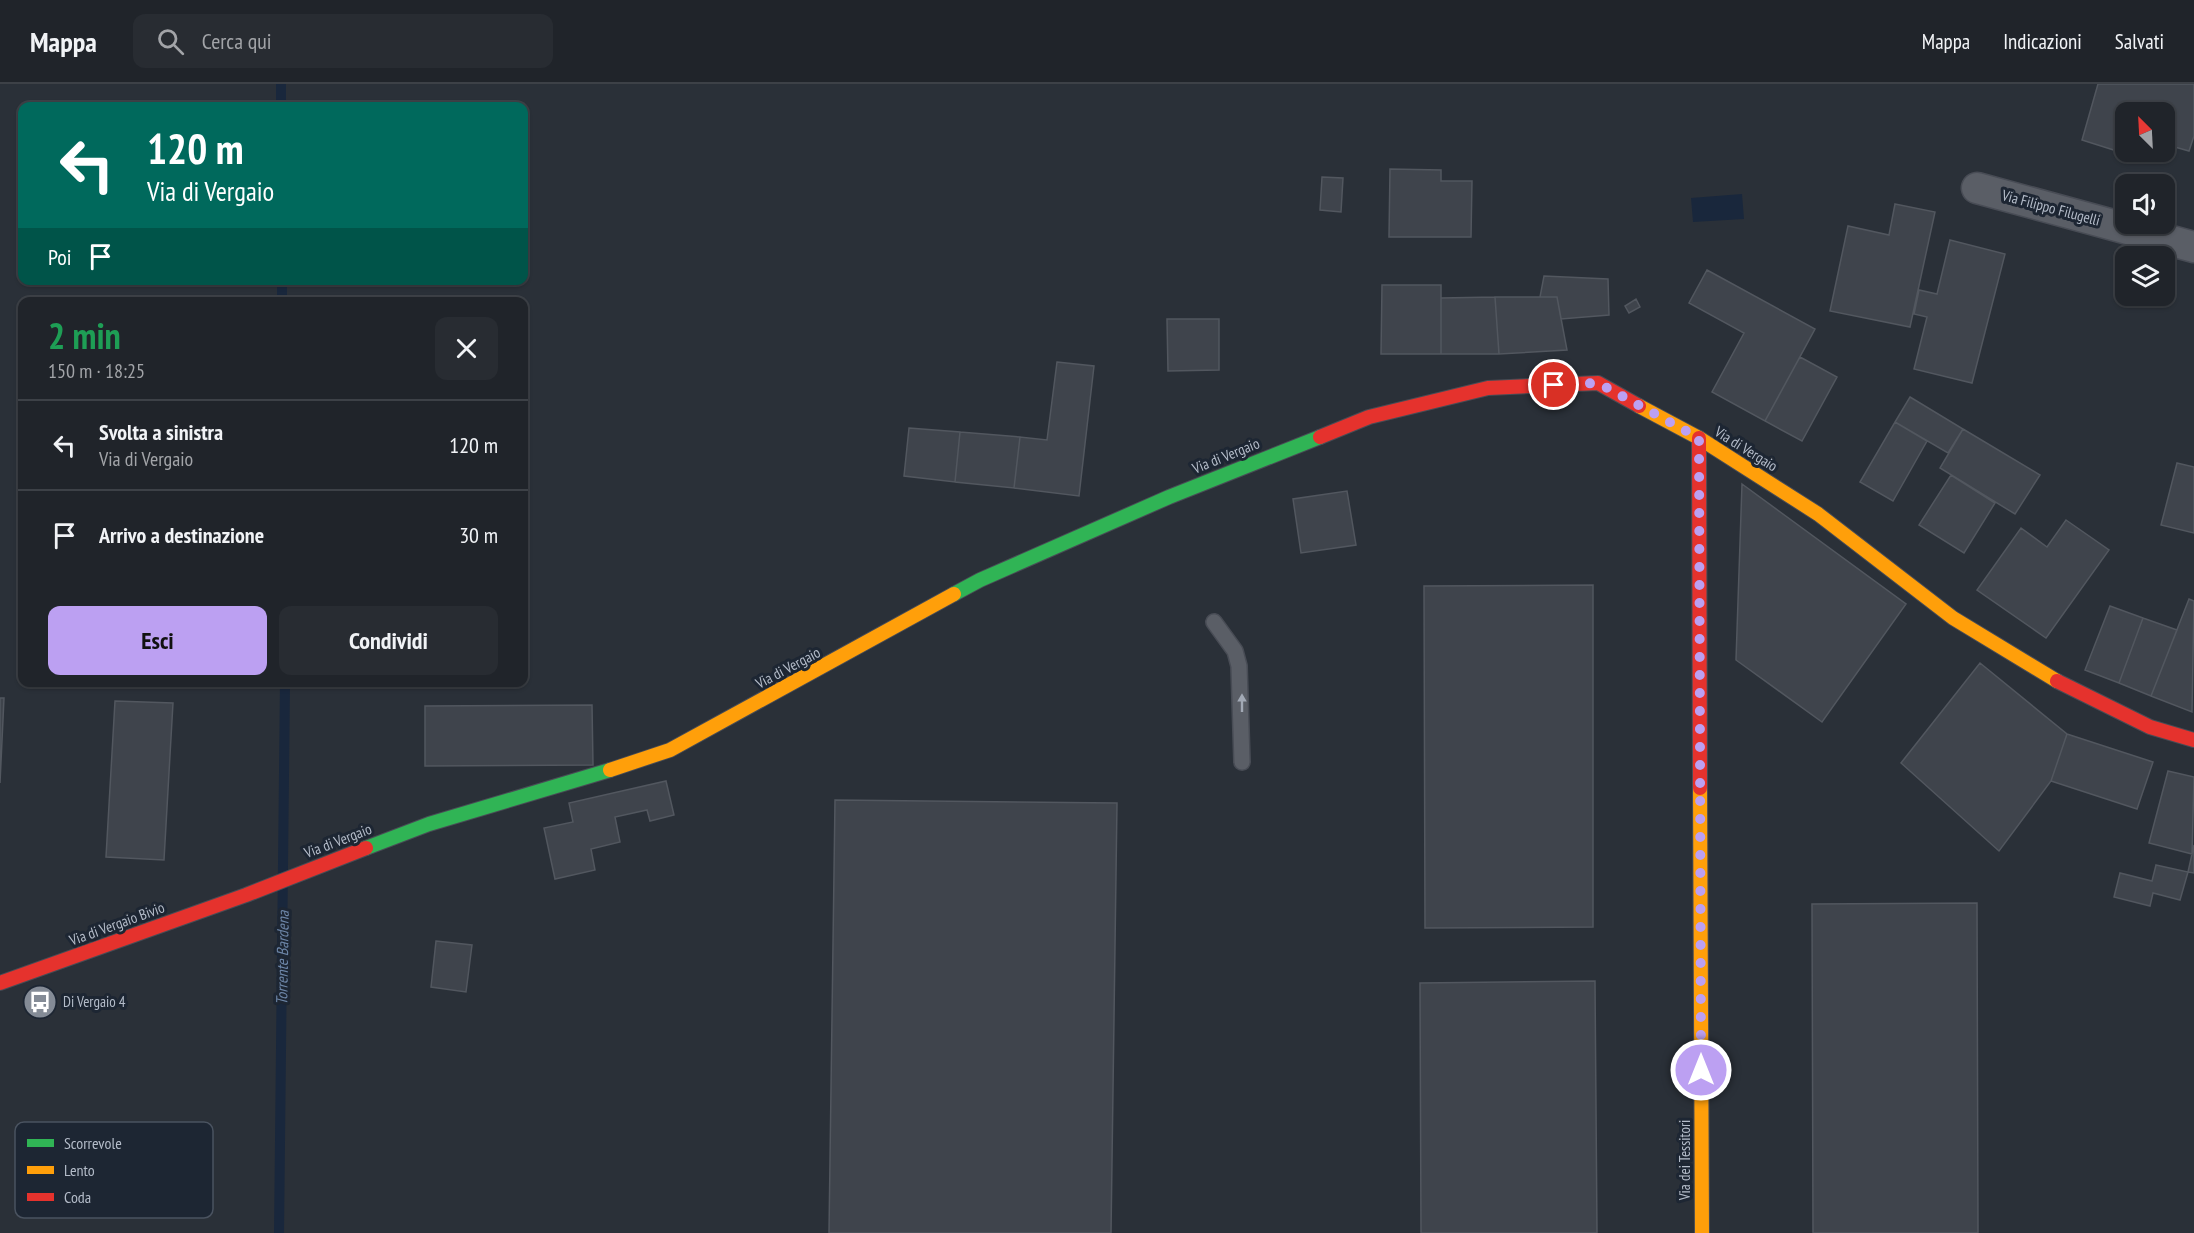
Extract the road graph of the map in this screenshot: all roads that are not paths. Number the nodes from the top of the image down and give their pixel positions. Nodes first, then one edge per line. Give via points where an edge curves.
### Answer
1 (1977, 188) dead end
2 (2194, 247) edge
3 (1699, 438) junction
4 (1214, 622) dead end
5 (2194, 741) edge
6 (1242, 762) dead end
7 (246, 895) joint
8 (0, 983) edge
9 (1702, 1233) edge

1 - 2 street, Via Filippo Filugelli
3 - 5 street, Via di Vergaio via 1818,514 1953,618 2056,681 2150,727
3 - 7 street, Via di Vergaio via 1598,383 1488,388 1369,417 1169,497 980,580 670,750 429,824
3 - 9 street, Via dei Tessitori
6 -> 4 lane via 1239,666 1231,644
7 - 8 street, Via di Vergaio Bivio

